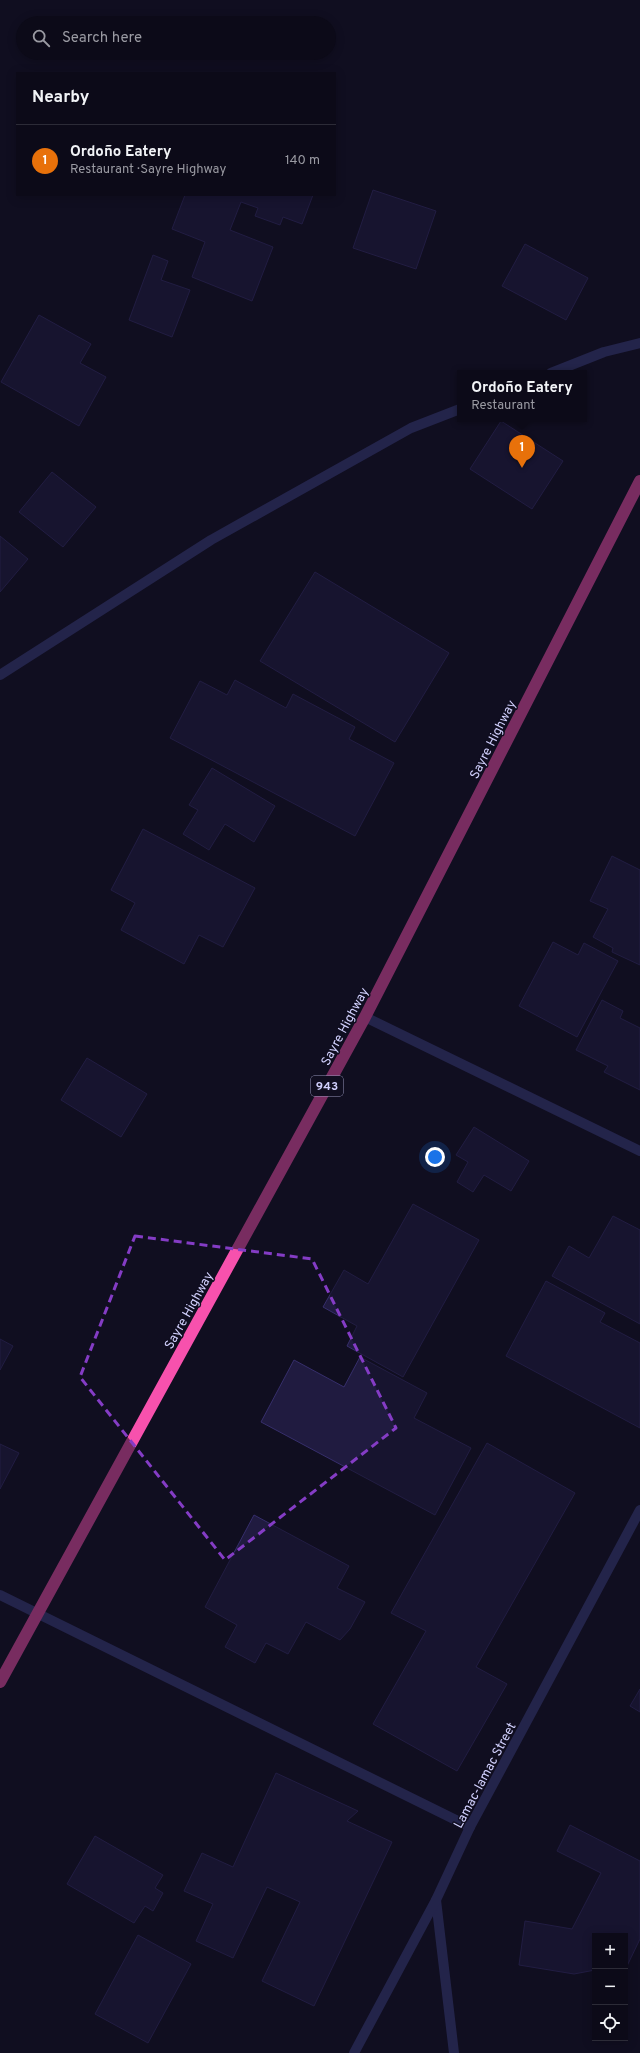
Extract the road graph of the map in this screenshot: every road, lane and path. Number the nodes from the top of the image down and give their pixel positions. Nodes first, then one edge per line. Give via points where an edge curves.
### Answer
1 (640, 343) edge
2 (559, 370) edge
3 (457, 410) edge
4 (640, 481) edge
5 (0, 675) edge
6 (366, 1017) junction
7 (640, 1150) edge
8 (640, 1510) edge
9 (0, 1595) edge
10 (37, 1613) junction
11 (0, 1682) edge
12 (470, 1827) junction
13 (436, 1900) junction
14 (354, 2053) edge
15 (454, 2053) edge

1 - 2 street via 604,352
3 - 5 street via 411,428 211,540
4 - 6 highway, Sayre Highway / 943
6 - 7 street
6 - 10 highway, Sayre Highway / 943
8 - 12 street, Lamac-lamac Street
9 - 10 street
10 - 11 highway, Sayre Highway / 943
10 - 12 street
12 - 13 street, Lamac-lamac Street
13 - 14 street, Lamac-lamac Street
13 - 15 street

